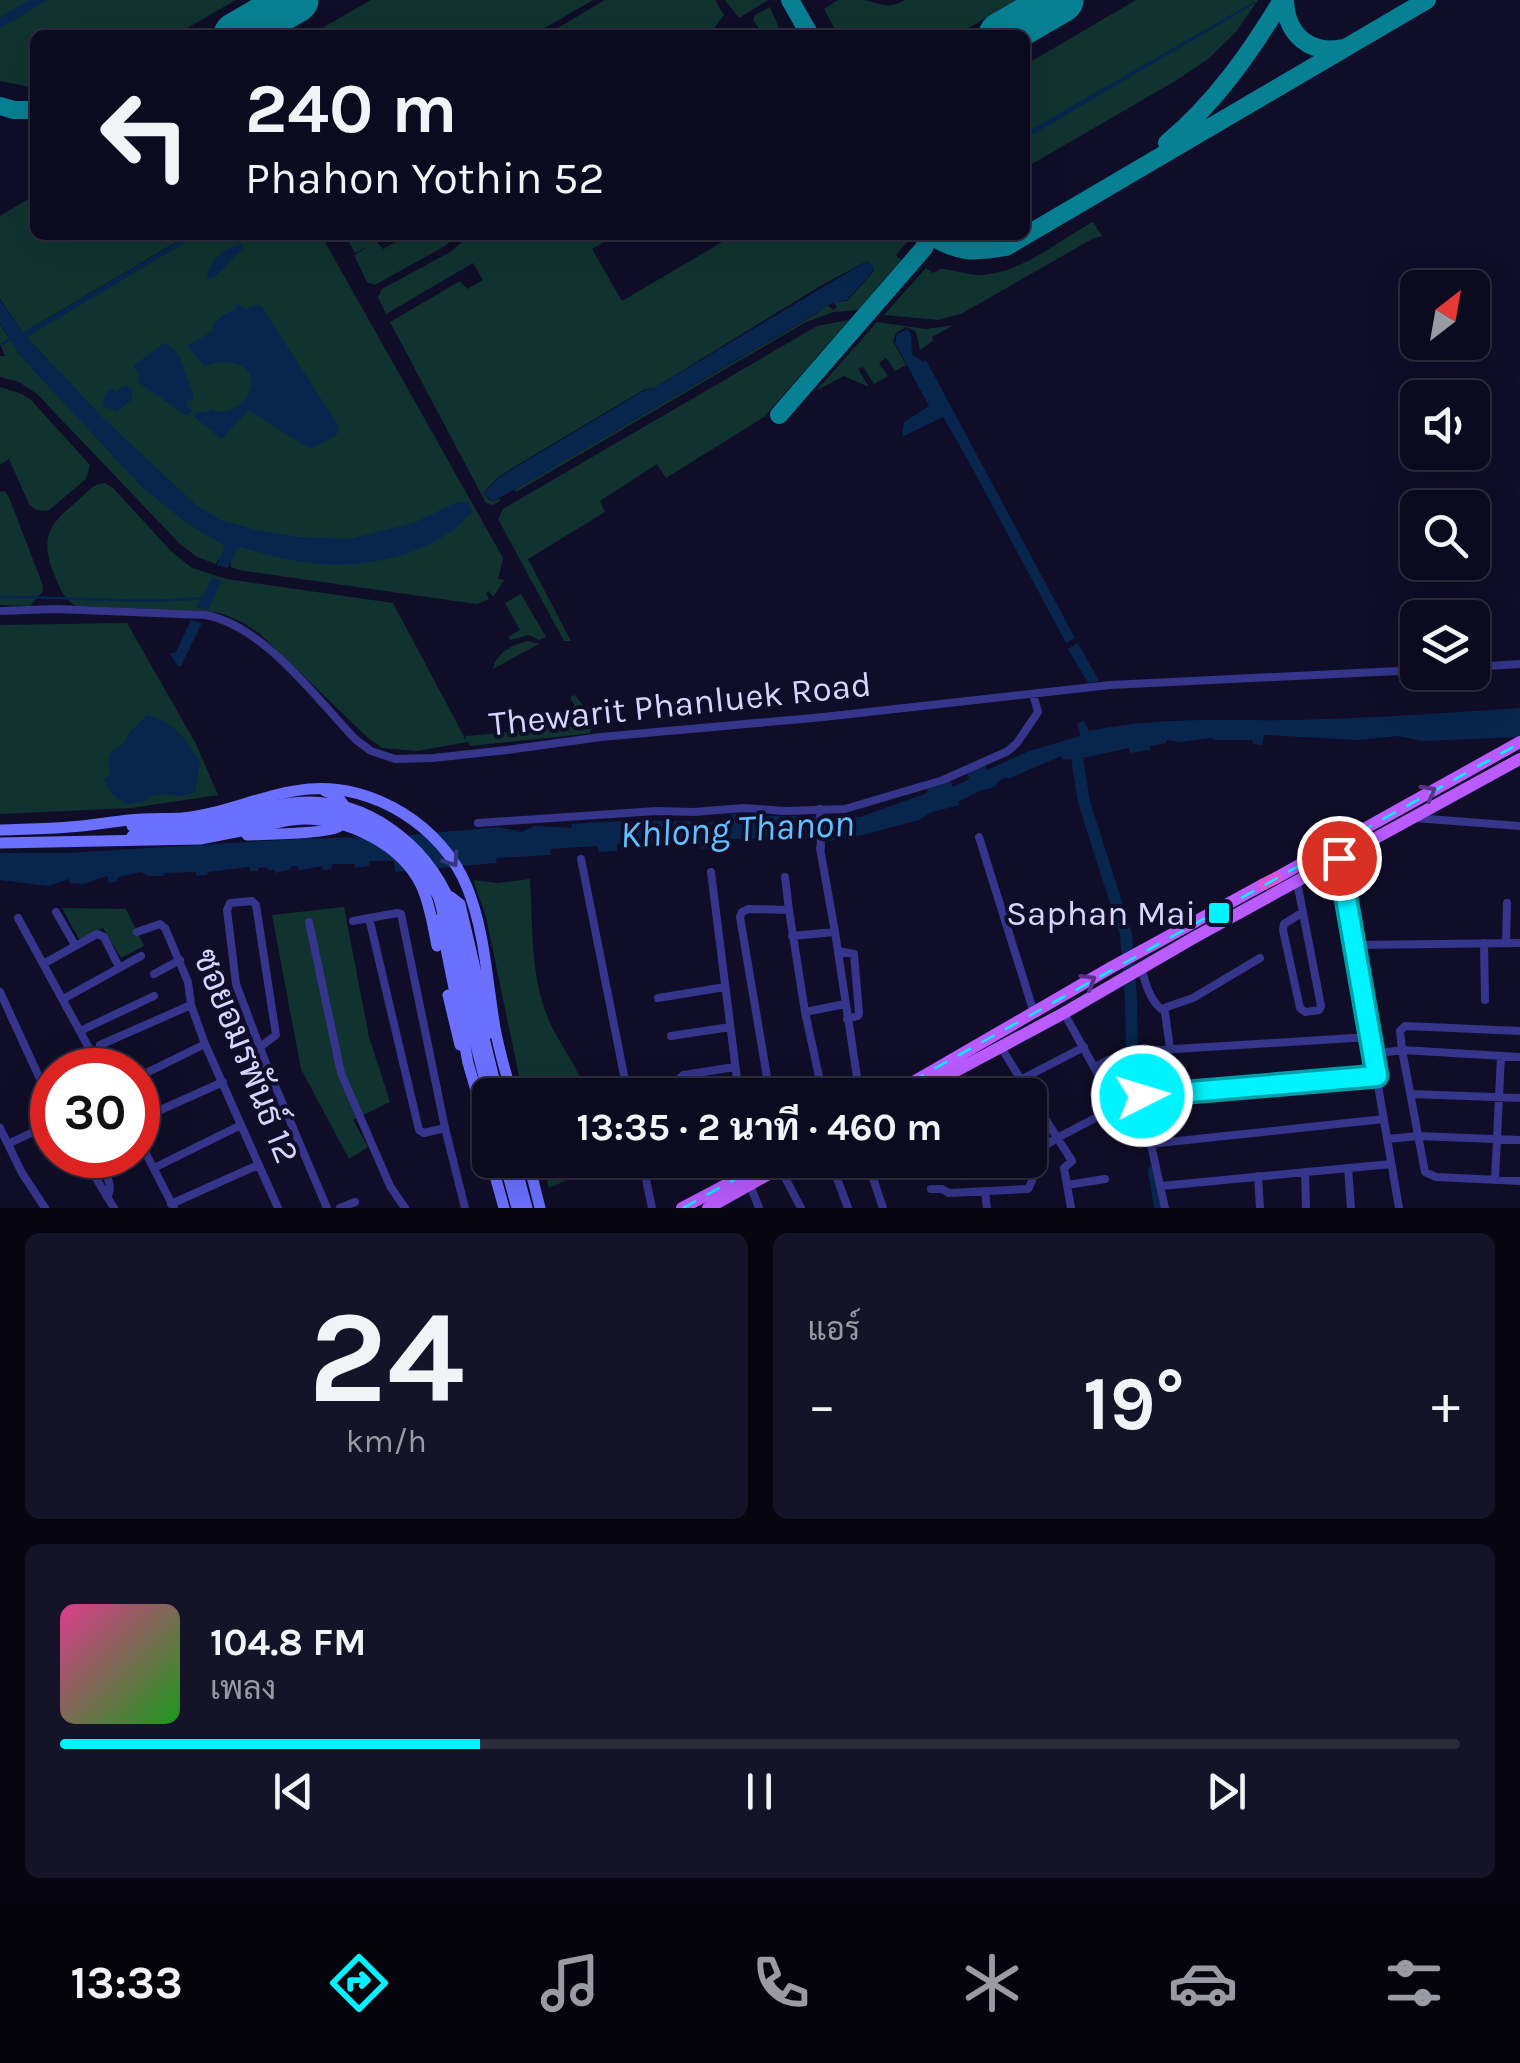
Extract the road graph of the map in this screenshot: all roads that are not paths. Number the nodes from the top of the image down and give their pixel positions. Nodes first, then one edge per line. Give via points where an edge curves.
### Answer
1 (0, 611) edge
2 (1520, 664) edge
3 (1490, 666) edge
4 (1400, 671) edge
5 (1033, 694) junction
6 (1520, 742) edge
7 (1517, 761) edge
8 (311, 788) junction
9 (820, 810) junction
10 (1414, 818) junction
11 (478, 823) dead end
12 (1520, 826) edge
13 (0, 830) edge
14 (132, 831) junction
15 (71, 833) junction
16 (221, 836) junction
17 (979, 836) dead end
18 (0, 843) edge
19 (1339, 858) junction
20 (581, 859) dead end
21 (710, 872) dead end
22 (785, 877) dead end
23 (1297, 882) junction
24 (1507, 903) dead end
25 (438, 910) junction
26 (789, 910) junction
27 (56, 912) dead end
28 (1304, 912) junction
29 (18, 918) dead end
30 (369, 918) junction
31 (353, 920) dead end
32 (309, 922) dead end
33 (466, 928) junction
34 (136, 932) dead end
35 (834, 932) junction
36 (792, 936) junction
37 (1520, 942) edge
38 (1484, 943) junction
39 (1506, 943) junction
40 (1353, 945) junction
41 (75, 946) junction
42 (838, 951) junction
43 (141, 956) dead end
44 (1260, 958) dead end
45 (180, 960) junction
46 (44, 964) junction
47 (119, 967) junction
48 (1131, 967) junction
49 (154, 974) dead end
50 (725, 987) junction
51 (0, 992) edge
52 (154, 996) dead end
53 (658, 998) dead end
54 (62, 999) junction
55 (1486, 1000) dead end
56 (845, 1004) junction
57 (191, 1005) junction
58 (805, 1012) junction
59 (1165, 1012) dead end
60 (1034, 1013) junction
61 (1064, 1013) junction
62 (847, 1019) junction
63 (730, 1026) junction
64 (496, 1030) junction
65 (1520, 1031) edge
66 (80, 1032) junction
67 (670, 1036) dead end
68 (1370, 1037) junction
69 (998, 1041) junction
70 (204, 1044) junction
71 (100, 1045) dead end
72 (260, 1047) junction
73 (1084, 1047) junction
74 (89, 1048) edge
75 (1170, 1049) junction
76 (1402, 1050) junction
77 (1133, 1053) junction
78 (1373, 1054) junction
79 (1501, 1056) junction
80 (30, 1057) edge
81 (1520, 1057) edge
82 (160, 1066) edge
83 (735, 1067) junction
84 (1095, 1067) junction
85 (951, 1073) junction
86 (1377, 1076) junction
87 (472, 1078) edge
88 (477, 1078) edge
89 (484, 1078) edge
90 (500, 1078) edge
91 (501, 1078) edge
92 (503, 1078) edge
93 (625, 1078) edge
94 (680, 1078) edge
95 (737, 1078) edge
96 (767, 1078) edge
97 (819, 1078) edge
98 (857, 1078) edge
99 (935, 1078) edge
100 (940, 1078) edge
101 (954, 1078) edge
102 (1019, 1078) edge
103 (1024, 1078) edge
104 (223, 1082) junction
105 (472, 1086) edge
106 (1410, 1094) junction
107 (1142, 1096) junction
108 (1500, 1097) junction
109 (1520, 1098) edge
110 (160, 1110) edge
111 (1384, 1119) junction
112 (1047, 1122) edge
113 (241, 1125) junction
114 (0, 1128) edge
115 (445, 1128) junction
116 (30, 1134) edge
117 (1418, 1136) junction
118 (1057, 1138) junction
119 (1499, 1138) junction
120 (1388, 1139) junction
121 (1520, 1140) edge
122 (8, 1144) junction
123 (1150, 1144) junction
124 (1047, 1146) edge
125 (1392, 1164) junction
126 (160, 1165) edge
127 (258, 1165) junction
128 (1348, 1168) junction
129 (1305, 1172) junction
130 (1258, 1176) junction
131 (96, 1178) edge
132 (107, 1178) edge
133 (159, 1178) edge
134 (499, 1178) edge
135 (507, 1178) edge
136 (517, 1178) edge
137 (532, 1178) edge
138 (646, 1178) edge
139 (733, 1178) edge
140 (759, 1178) edge
141 (784, 1178) edge
142 (837, 1178) edge
143 (873, 1178) edge
144 (1032, 1178) edge
145 (1105, 1178) dead end
146 (1495, 1180) junction
147 (1520, 1181) edge
148 (1067, 1184) junction
149 (750, 1186) junction
150 (1161, 1186) junction
151 (931, 1190) dead end
152 (985, 1191) junction
153 (517, 1192) junction
154 (107, 1196) junction
155 (355, 1202) dead end
156 (172, 1206) edge
157 (275, 1207) edge
158 (44, 1208) edge
159 (114, 1208) edge
160 (328, 1208) edge
161 (340, 1208) edge
162 (404, 1208) edge
163 (466, 1208) edge
164 (504, 1208) edge
165 (517, 1208) edge
166 (526, 1208) edge
167 (540, 1208) edge
168 (652, 1208) edge
169 (682, 1208) edge
170 (708, 1208) edge
171 (759, 1208) edge
172 (801, 1208) edge
173 (848, 1208) edge
174 (883, 1208) edge
175 (987, 1208) edge
176 (1071, 1208) edge
177 (1166, 1208) edge
178 (1260, 1208) edge
179 (1306, 1208) edge
180 (1351, 1208) edge
181 (1399, 1208) edge

1 - 5 street, Thewarit Phanluek Road via 224,619 270,648 355,740 396,758
2 - 3 street
4 - 5 street, Thewarit Phanluek Road
5 - 9 street via 1038,712 1008,750 910,791 845,810
48 -> 6 main road
7 - 10 main road
8 - 15 main road via 205,814 132,819
8 - 16 main road via 341,801 346,810 340,826
8 -> 64 main road via 358,794 401,812 454,860 475,911
9 - 11 street via 656,811
9 - 35 street
10 - 12 street
10 - 19 main road
13 - 15 main road
14 - 15 main road
14 - 89 main road, bridge via 213,829 296,811 348,818 391,839 417,863 439,898
14 - 90 main road, bridge via 297,802 358,811 396,832 443,885
15 - 16 main road
15 - 18 main road
16 - 105 main road, bridge via 322,820 362,832 404,861 428,902
17 - 60 street
19 - 23 main road
19 - 40 street
20 - 93 street
21 - 50 street
22 - 26 street
23 - 28 street
23 - 48 main road
24 - 39 street
25 - 33 main road via 444,898 456,899
25 - 87 main road, bridge
25 - 88 main road
26 - 36 street
26 - 96 street via 748,909 740,917
27 - 41 street
28 - 28 street via 1322,1006 1305,1012 1283,930
29 - 46 street
30 - 31 street
30 - 115 street via 419,1130
30 - 115 street via 401,914
32 - 162 street via 341,1073
33 - 64 main road
33 - 91 main road, bridge
34 - 45 street, ซอยอมรพันธ์ 12 via 163,925
35 - 36 street
35 - 42 street
36 - 58 street
37 - 39 street
38 - 39 street
38 - 40 street
38 - 55 street
40 - 68 street
41 - 46 street
41 - 47 street via 102,934
42 - 56 street
42 - 62 street via 854,954 859,1013
43 - 47 street
44 - 48 street via 1161,1009
45 - 49 street
45 - 57 street, ซอยอมรพันธ์ 12
46 - 54 street
47 - 54 street
60 -> 48 main road
48 - 61 main road
50 - 53 street
50 - 63 street
51 - 80 street
52 - 66 street
54 - 66 street
56 - 58 street
56 - 62 street
57 - 70 street, ซอยอมรพันธ์ 12
57 - 71 street
58 - 97 street
59 - 75 street
60 - 69 main road
61 - 69 main road
61 - 73 street
62 - 98 street
63 - 67 street
63 - 83 street
64 - 92 main road
65 - 76 street via 1405,1026
66 - 74 street
68 - 75 street
68 - 78 street
69 - 85 main road
69 - 99 main road
69 - 102 street
70 - 82 street
70 - 104 street, ซอยอมรพันธ์ 12
72 - 72 street via 276,1035 256,905 239,900 227,910 236,984
72 - 160 street
73 - 84 street
73 - 103 street
75 - 77 street
76 - 78 street
76 - 79 street
76 - 106 street
77 - 84 street
77 - 107 street
78 - 86 street
79 - 81 street
79 - 108 street
83 - 94 street
83 - 95 street
84 - 118 street via 1107,1109
85 - 100 main road
85 - 101 street
86 - 107 street
86 - 111 street
104 - 110 street
104 - 113 street, ซอยอมรพันธ์ 12
106 - 108 street
106 - 117 street
107 - 123 street
108 - 109 street
108 - 119 street
111 - 120 street
111 - 123 street
112 - 118 street
113 - 126 street
113 - 127 street, ซอยอมรพันธ์ 12
114 - 122 street
115 - 163 street
116 - 122 street
117 - 119 street
117 - 120 street
117 - 146 street via 1428,1175
118 - 124 street
118 - 148 street via 1072,1161 1064,1168
119 - 121 street
119 - 146 street
120 - 125 street
122 - 158 street
123 - 150 street
125 - 128 street
125 - 181 street
127 - 156 street
127 - 157 street, ซอยอมรพันธ์ 12
128 - 129 street
128 - 180 street
129 - 130 street
129 - 179 street
130 - 150 street
130 - 178 street
131 - 154 street
132 - 154 street
133 - 156 street
134 - 164 main road
135 - 153 main road
136 - 153 main road
137 - 167 main road
138 - 168 street
139 - 169 main road
140 - 149 main road
141 - 172 street
142 - 173 street
143 - 174 street
144 - 152 street via 1028,1189
145 - 148 street
146 - 147 street
148 - 176 street
149 - 170 main road
149 - 171 street
150 - 177 street
151 - 152 street
152 - 175 street
153 - 165 main road
153 - 166 main road
154 - 159 street
155 - 161 street

